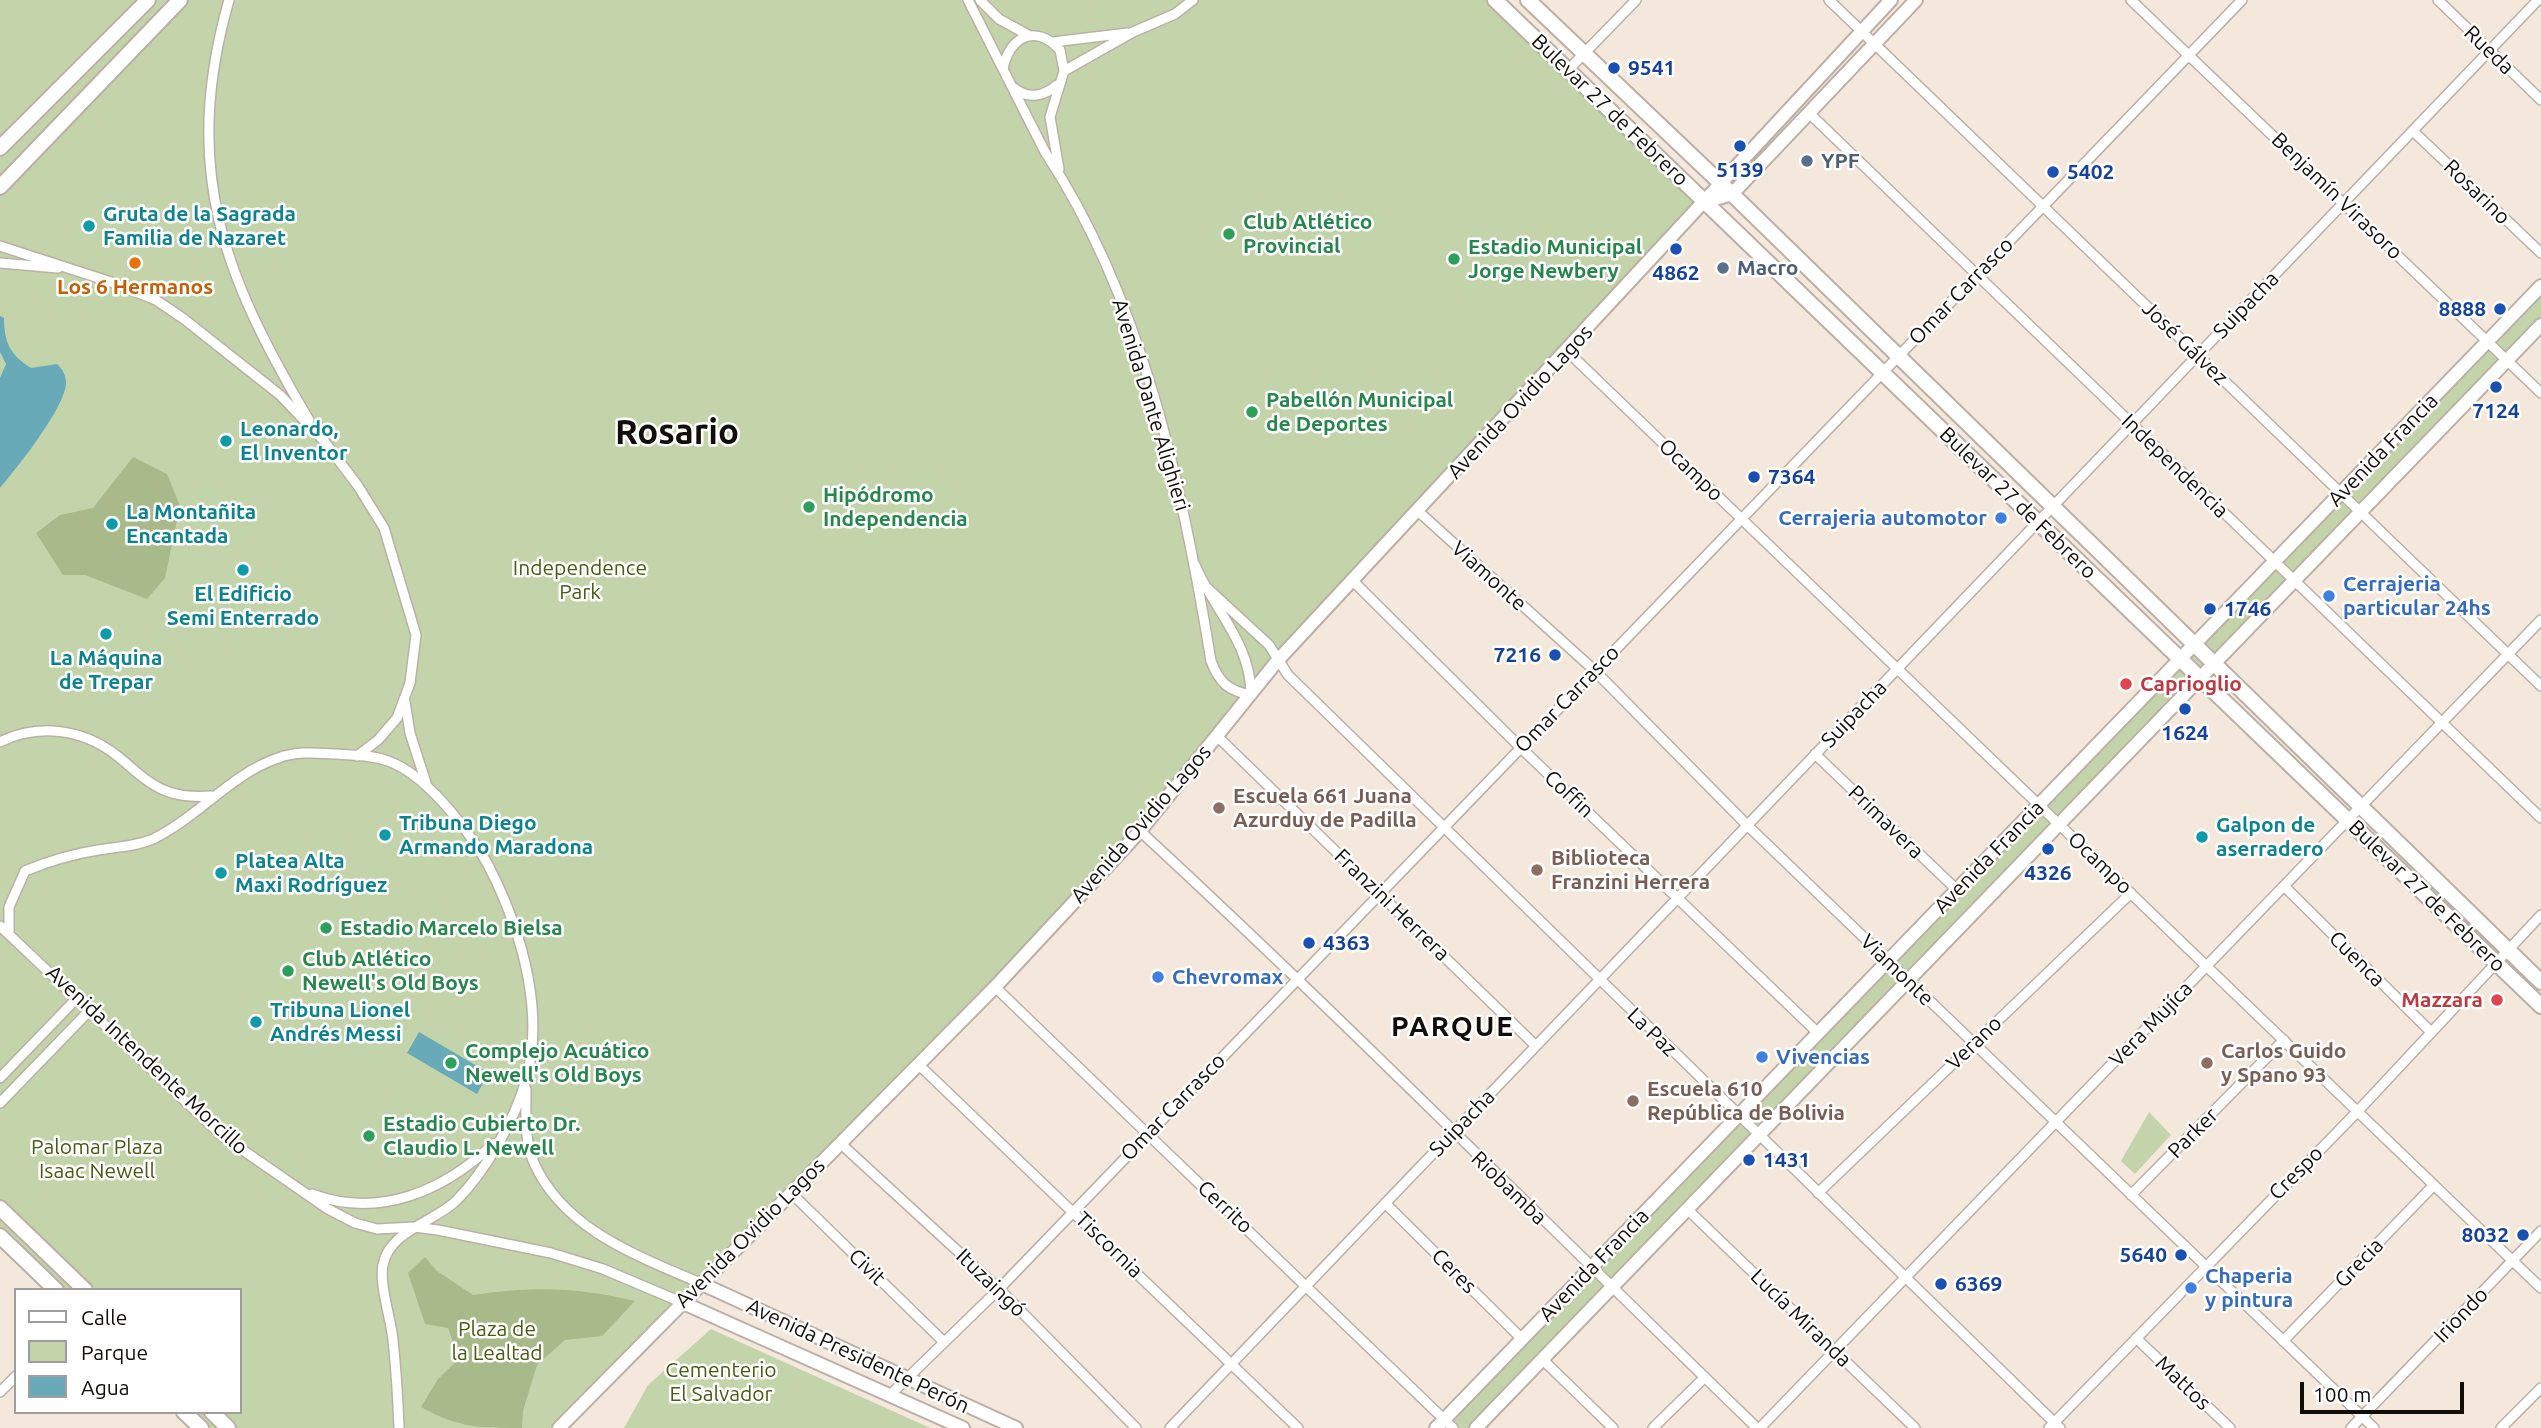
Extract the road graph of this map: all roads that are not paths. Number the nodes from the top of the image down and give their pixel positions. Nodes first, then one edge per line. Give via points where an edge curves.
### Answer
1 (148, 0) edge
2 (180, 0) edge
3 (229, 0) edge
4 (968, 0) edge
5 (980, 0) edge
6 (1193, 0) edge
7 (1495, 0) edge
8 (1528, 0) edge
9 (1636, 0) edge
10 (1829, 0) edge
11 (1891, 0) edge
12 (1916, 0) edge
13 (2131, 0) edge
14 (2242, 0) edge
15 (2438, 0) edge
16 (2538, 0) edge
17 (1862, 31) junction
18 (1133, 32) junction
19 (1030, 36) junction
20 (1053, 42) junction
21 (1875, 44) junction
22 (2490, 51) junction
23 (1584, 53) junction
24 (2189, 55) junction
25 (1003, 69) junction
26 (1568, 70) junction
27 (1064, 71) junction
28 (1059, 84) junction
29 (1012, 87) junction
30 (2541, 100) edge
31 (1809, 113) junction
32 (2413, 131) junction
33 (0, 148) edge
34 (1059, 174) junction
35 (1720, 182) junction
36 (0, 187) edge
37 (1732, 194) junction
38 (1705, 202) junction
39 (2345, 202) junction
40 (2043, 206) junction
41 (0, 246) edge
42 (2541, 253) edge
43 (0, 263) edge
44 (70, 269) junction
45 (1977, 275) junction
46 (2541, 286) edge
47 (2541, 325) edge
48 (2487, 342) junction
49 (1567, 351) junction
50 (2198, 355) junction
51 (1898, 356) junction
52 (2507, 360) junction
53 (1883, 372) junction
54 (2541, 393) edge
55 (2132, 424) junction
56 (317, 434) junction
57 (2341, 493) junction
58 (2052, 508) junction
59 (1419, 512) junction
60 (2360, 512) junction
61 (1743, 519) junction
62 (2037, 523) junction
63 (2275, 562) junction
64 (1195, 565) junction
65 (2294, 580) junction
66 (1353, 581) junction
67 (1204, 585) junction
68 (2541, 620) edge
69 (2193, 646) junction
70 (2508, 654) junction
71 (1279, 660) junction
72 (2180, 660) junction
73 (2213, 665) junction
74 (1898, 668) junction
75 (1594, 670) junction
76 (2200, 678) junction
77 (2541, 686) edge
78 (1251, 695) junction
79 (405, 701) junction
80 (2442, 723) junction
81 (1217, 736) junction
82 (0, 742) edge
83 (1520, 747) junction
84 (1815, 754) junction
85 (357, 756) junction
86 (427, 785) junction
87 (213, 796) junction
88 (2039, 805) junction
89 (2360, 807) junction
90 (2541, 818) edge
91 (2348, 820) junction
92 (2059, 824) junction
93 (1747, 825) junction
94 (1446, 826) junction
95 (1140, 831) junction
96 (2284, 886) junction
97 (1957, 890) junction
98 (1379, 893) junction
99 (2131, 893) junction
100 (1678, 897) junction
101 (2541, 915) edge
102 (4, 928) edge
103 (2508, 950) junction
104 (1888, 961) junction
105 (2497, 964) junction
106 (2207, 966) junction
107 (1298, 977) junction
108 (1599, 980) junction
109 (1908, 981) junction
110 (2541, 982) edge
111 (995, 987) junction
112 (78, 997) junction
113 (2541, 1006) edge
114 (91, 1009) junction
115 (2431, 1032) junction
116 (1818, 1033) junction
117 (2284, 1040) junction
118 (1973, 1044) junction
119 (1536, 1045) junction
120 (918, 1064) junction
121 (0, 1078) edge
122 (525, 1083) junction
123 (0, 1104) edge
124 (2357, 1112) junction
125 (1738, 1116) junction
126 (2056, 1122) junction
127 (1452, 1133) junction
128 (1147, 1134) junction
129 (1758, 1135) junction
130 (499, 1139) junction
131 (840, 1143) junction
132 (2434, 1185) junction
133 (294, 1187) junction
134 (790, 1192) junction
135 (1818, 1193) junction
136 (2131, 1195) junction
137 (1385, 1203) junction
138 (0, 1208) edge
139 (1687, 1209) junction
140 (1074, 1211) junction
141 (414, 1227) junction
142 (2541, 1231) edge
143 (0, 1236) edge
144 (2512, 1261) junction
145 (2204, 1265) junction
146 (1592, 1268) junction
147 (1905, 1278) junction
148 (700, 1283) junction
149 (1307, 1285) junction
150 (1612, 1287) junction
151 (54, 1288) edge
152 (83, 1288) edge
153 (2541, 1288) edge
154 (999, 1289) junction
155 (681, 1302) junction
156 (2136, 1338) junction
157 (1522, 1339) junction
158 (2283, 1341) junction
159 (944, 1342) junction
160 (1835, 1350) junction
161 (1542, 1359) junction
162 (1231, 1364) junction
163 (1705, 1377) junction
164 (14, 1378) edge
165 (908, 1379) junction
166 (2541, 1388) edge
167 (0, 1392) edge
168 (890, 1395) junction
169 (186, 1414) edge
170 (214, 1414) edge
171 (2362, 1417) junction
172 (1445, 1425) edge
173 (2055, 1426) edge
174 (201, 1428) edge
175 (228, 1428) edge
176 (399, 1428) edge
177 (559, 1428) edge
178 (962, 1428) edge
179 (1016, 1428) edge
180 (1136, 1428) edge
181 (1170, 1428) edge
182 (1298, 1428) edge
183 (1476, 1428) edge
184 (1613, 1428) edge
185 (1653, 1428) edge
186 (1759, 1428) edge
187 (1915, 1428) edge
188 (2230, 1428) edge
189 (2351, 1428) edge
190 (2374, 1428) edge
191 (2501, 1428) edge

1 - 33 main road
2 - 36 main road
3 - 56 street via 212,82 209,175 221,234 239,288
4 - 25 street
5 - 19 street via 999,19
6 - 18 street via 1175,14
7 - 26 main road, Bulevar 27 de Febrero
8 - 23 main road, Bulevar 27 de Febrero
9 - 23 street
10 - 17 street, José Gálvez
11 - 17 main road, Avenida Ovidio Lagos
12 - 21 main road
13 - 24 street, Benjamín Virasoro
14 - 24 street, Omar Carrasco
15 - 22 street, Rueda
16 - 22 street, Suipacha
17 - 21 street, José Gálvez
17 - 35 main road, Avenida Ovidio Lagos
18 - 20 street
18 - 27 street
19 - 20 street
19 - 25 street via 1016,41 1006,53
20 - 27 street via 1060,50
21 - 31 main road
21 - 40 street, José Gálvez
22 - 30 street, Rueda
22 - 32 street, Suipacha
23 - 26 street
23 - 35 main road, Bulevar 27 de Febrero
24 - 39 street, Benjamín Virasoro
24 - 40 street, Omar Carrasco
25 - 29 street
26 - 38 main road, Bulevar 27 de Febrero
27 - 28 street
28 - 29 street via 1048,93 1033,96
28 - 34 street, Avenida Dante Alighieri via 1050,117
29 - 34 street, Avenida Dante Alighieri
31 - 37 main road
31 - 45 street, Independencia
32 - 39 street, Suipacha
32 - 42 street, Rosarino
34 - 64 street, Avenida Dante Alighieri via 1125,310 1186,518
35 - 37 main road, Bulevar 27 de Febrero
35 - 38 main road, Avenida Ovidio Lagos
37 - 38 main road
37 - 51 main road, Bulevar 27 de Febrero
38 - 49 main road, Avenida Ovidio Lagos
38 - 53 main road, Bulevar 27 de Febrero
39 - 48 street, Benjamín Virasoro
39 - 50 street, Suipacha
40 - 45 street, Omar Carrasco
40 - 50 street, José Gálvez
41 - 44 street
43 - 44 street
44 - 56 street via 156,300 280,395
45 - 51 street, Omar Carrasco
45 - 55 street, Independencia
46 - 48 main road, Avenida Francia
47 - 52 main road, Avenida Francia
48 - 52 street, Benjamín Virasoro
48 - 57 main road, Avenida Francia
49 - 59 main road, Avenida Ovidio Lagos
49 - 61 street, Ocampo
50 - 55 street, Suipacha
50 - 57 street, José Gálvez
51 - 53 street, Omar Carrasco
51 - 58 main road, Bulevar 27 de Febrero
52 - 54 street, Benjamín Virasoro
52 - 60 main road, Avenida Francia
53 - 61 street, Omar Carrasco
53 - 62 main road, Bulevar 27 de Febrero
55 - 58 street, Suipacha
55 - 63 street, Independencia
56 - 79 street via 358,486 384,528 397,562 416,635
57 - 60 street, José Gálvez
57 - 63 main road, Avenida Francia
58 - 62 street, Suipacha
58 - 69 main road, Bulevar 27 de Febrero
59 - 66 main road, Avenida Ovidio Lagos
59 - 75 street, Viamonte
60 - 65 main road, Avenida Francia
60 - 70 street, José Gálvez
61 - 74 street, Ocampo
61 - 75 street, Omar Carrasco
62 - 72 main road, Bulevar 27 de Febrero
62 - 74 street, Suipacha
63 - 65 street, Independencia
63 - 69 main road, Avenida Francia
64 - 67 street, Avenida Dante Alighieri
64 - 78 street, Avenida Dante Alighieri via 1217,677 1227,688
65 - 73 main road, Avenida Francia
65 - 80 street, Independencia
66 - 71 main road, Avenida Ovidio Lagos
66 - 83 street, Coffin
67 - 71 street, Avenida Dante Alighieri via 1269,645
67 - 78 street, Avenida Dante Alighieri via 1245,652
68 - 70 street, Vera Mujíca
69 - 72 main road, Avenida Francia
69 - 73 main road, Bulevar 27 de Febrero
70 - 77 street, José Gálvez
70 - 80 street, Vera Mujíca
71 - 78 main road, Avenida Ovidio Lagos
71 - 94 street, La Paz via 1288,675
72 - 76 main road, Bulevar 27 de Febrero
72 - 88 main road, Avenida Francia
73 - 76 main road, Avenida Francia
73 - 89 main road, Bulevar 27 de Febrero
74 - 84 street, Suipacha
74 - 88 street, Ocampo
75 - 83 street, Omar Carrasco
75 - 93 street, Viamonte
76 - 91 main road, Bulevar 27 de Febrero
76 - 92 main road, Avenida Francia
78 - 81 main road, Avenida Ovidio Lagos
79 - 85 street via 378,740
79 - 86 street
80 - 89 street, Vera Mujíca
80 - 90 street, Independencia
81 - 95 main road, Avenida Ovidio Lagos
81 - 98 street, Franzini Herrera
82 - 87 street via 41,730 67,731 93,740 166,792
83 - 94 street, Omar Carrasco
83 - 100 street, Coffin
84 - 93 street, Suipacha
84 - 97 street, Primavera
85 - 86 street via 386,760
85 - 87 street via 307,752 278,757
86 - 122 street via 470,838 506,902 524,958 533,1015 532,1055
87 - 102 street via 153,839 46,862 25,871 14,890
88 - 92 street, Ocampo
88 - 97 main road, Avenida Francia
89 - 91 street, Vera Mujíca
89 - 103 main road, Bulevar 27 de Febrero
91 - 96 street, Vera Mujíca
91 - 105 main road, Bulevar 27 de Febrero
92 - 99 street, Ocampo
92 - 109 main road, Avenida Francia
93 - 100 street, Suipacha
93 - 104 street, Viamonte
94 - 98 street, Omar Carrasco
94 - 108 street, La Paz
95 - 107 street, Riobamba
95 - 111 main road, Avenida Ovidio Lagos
96 - 106 street, Vera Mujíca
96 - 115 street, Cuenca
97 - 104 main road, Avenida Francia
98 - 107 street, Omar Carrasco
98 - 119 street, Franzini Herrera
99 - 106 street, Ocampo
99 - 118 street, Verano
100 - 108 street, Suipacha
100 - 116 street, Coffin
101 - 103 street, Crespo
102 - 112 street, Avenida Intendente Morcillo
103 - 105 street, Crespo
103 - 110 main road, Bulevar 27 de Febrero
104 - 109 street, Viamonte
104 - 116 main road, Avenida Francia
105 - 113 main road, Bulevar 27 de Febrero
105 - 115 street, Crespo
106 - 117 street, Ocampo
106 - 126 street, Vera Mujíca
107 - 127 street, Riobamba
107 - 128 street, Omar Carrasco
108 - 119 street, Suipacha
108 - 125 street, La Paz
109 - 118 street, Viamonte
109 - 129 main road, Avenida Francia
111 - 120 main road, Avenida Ovidio Lagos
111 - 128 street, Cerrito
112 - 114 street, Avenida Intendente Morcillo
112 - 121 street
114 - 123 street
114 - 133 street, Avenida Intendente Morcillo via 221,1135
115 - 124 street, Crespo
116 - 125 main road, Avenida Francia
117 - 124 street, Ocampo
117 - 136 street, Parker
118 - 126 street, Viamonte
118 - 135 street, Verano
119 - 127 street, Suipacha
120 - 131 main road, Avenida Ovidio Lagos
120 - 140 street, Tiscornia
122 - 130 street
122 - 148 street via 533,1163 557,1199 617,1245
124 - 132 street, Ocampo
124 - 145 street, Crespo
125 - 129 street, La Paz
125 - 146 main road, Avenida Francia
126 - 136 street, Viamonte
126 - 147 street, Vera Mujíca
127 - 137 street, Suipacha
127 - 146 street, Riobamba
128 - 140 street, Omar Carrasco
128 - 149 street, Cerrito
129 - 135 street, La Paz
129 - 139 main road, Avenida Francia
130 - 133 street via 449,1178 393,1201 346,1204
130 - 141 street via 485,1165 453,1203
131 - 134 main road, Avenida Ovidio Lagos
131 - 154 street, Ituzaingó
132 - 144 street, Ocampo
132 - 158 street, Grecia
133 - 141 street, Avenida Intendente Morcillo via 355,1223 377,1229
134 - 148 main road, Avenida Ovidio Lagos
134 - 159 street, Civit
135 - 147 street, La Paz
136 - 145 street, Viamonte
137 - 149 street, Suipacha
137 - 157 street, Ceres
138 - 152 main road
139 - 150 main road, Avenida Francia
139 - 160 street, Lucía Miranda
140 - 154 street, Omar Carrasco
140 - 162 street, Tiscornia
141 - 155 street via 551,1253
141 - 176 street via 386,1254 382,1267
142 - 144 street, Iriondo
143 - 151 main road
144 - 153 street, Ocampo
144 - 171 street, Iriondo
145 - 156 street, Crespo
145 - 158 street, Viamonte
146 - 150 street, Riobamba
146 - 157 main road, Avenida Francia
147 - 160 street, Vera Mujíca
147 - 173 street, La Paz
148 - 155 main road, Avenida Ovidio Lagos
148 - 165 main road, Avenida Presidente Perón
149 - 162 street, Suipacha
149 - 172 street, Cerrito
150 - 161 main road, Avenida Francia
150 - 163 street, Riobamba
154 - 159 street, Omar Carrasco
154 - 180 street, Ituzaingó
155 - 168 main road, Avenida Presidente Perón
155 - 177 main road, Avenida Ovidio Lagos
156 - 173 street, Crespo
156 - 188 street, Mattos
157 - 172 main road, Avenida Francia
158 - 171 street, Viamonte
159 - 165 street, Omar Carrasco
160 - 186 street, Vera Mujíca
160 - 187 street, Lucía Miranda
161 - 183 main road, Avenida Francia
161 - 184 street
162 - 181 street, Suipacha
162 - 182 street, Tiscornia
163 - 185 street
163 - 186 street, Riobamba
164 - 167 street
165 - 168 street, Omar Carrasco
165 - 179 main road, Avenida Presidente Perón
166 - 191 street
168 - 178 main road, Avenida Presidente Perón
169 - 174 main road
170 - 175 main road
171 - 189 street, Iriondo
171 - 190 street, Viamonte

